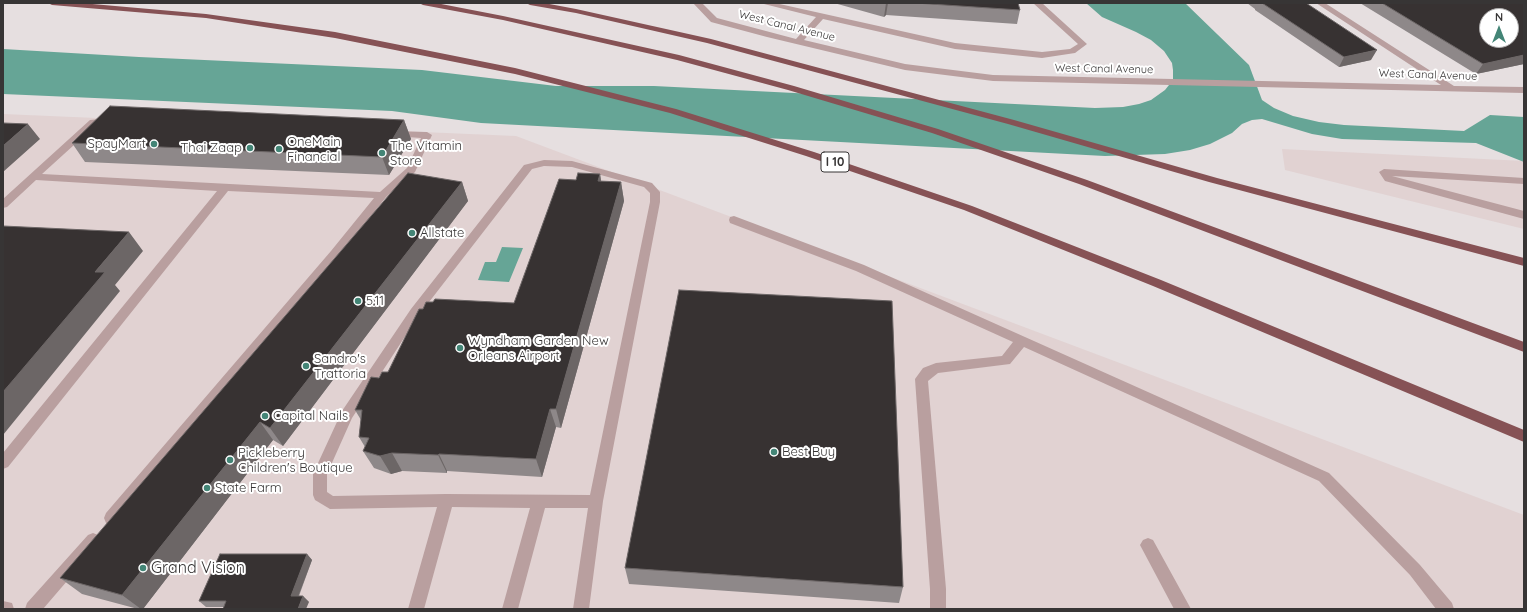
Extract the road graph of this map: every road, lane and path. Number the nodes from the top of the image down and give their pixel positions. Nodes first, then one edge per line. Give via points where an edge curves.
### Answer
1 (52, 3) edge
2 (423, 3) edge
3 (530, 3) edge
4 (697, 3) edge
5 (764, 3) edge
6 (1037, 3) edge
7 (1320, 3) edge
8 (821, 16) junction
9 (798, 42) junction
10 (1451, 87) junction
11 (1524, 90) edge
12 (123, 119) edge
13 (380, 132) edge
14 (32, 178) junction
15 (1524, 182) edge
16 (225, 188) junction
17 (382, 195) junction
18 (3, 205) edge
19 (1524, 215) edge
20 (734, 220) dead end
21 (1524, 262) edge
22 (1022, 340) junction
23 (1524, 347) edge
24 (1472, 415) junction
25 (1524, 436) edge
26 (1524, 440) edge
27 (3, 463) edge
28 (446, 500) junction
29 (596, 501) junction
30 (539, 502) junction
31 (1148, 545) dead end
32 (33, 609) edge
33 (416, 609) edge
34 (510, 609) edge
35 (581, 609) edge
36 (938, 609) edge
37 (1183, 609) edge
38 (1446, 609) edge

1 - 24 highway, I 10 via 167,12 291,28 401,47 515,70 680,113 968,208 1157,283
2 - 23 highway via 561,30 679,58 934,131 1090,185
3 - 21 highway via 708,41 1004,120 1213,180
4 - 9 street, West Canal Avenue via 714,20
5 - 8 street
6 - 8 street via 1083,44 1072,51 1042,55 1010,52 955,46
7 - 10 street
8 - 9 street
9 - 10 street, West Canal Avenue via 905,67 993,78
10 - 11 street, West Canal Avenue
12 - 14 street via 93,122
13 - 17 street via 427,135 411,170
14 - 16 street
14 - 18 street
15 - 19 street via 1384,172 1389,179
16 - 17 street
16 - 27 street
17 - 32 street via 335,254
20 - 22 street via 860,268
22 - 36 street via 1006,361 936,368 921,379
22 - 38 street via 1324,477 1415,570
24 - 25 highway, I 10
24 - 26 highway
28 - 29 street via 330,504 320,495 320,474 347,415 415,312 528,167 544,163 579,166 648,185 655,192
28 - 30 street
28 - 33 street
29 - 30 street
29 - 35 street
30 - 34 street
31 - 37 street

